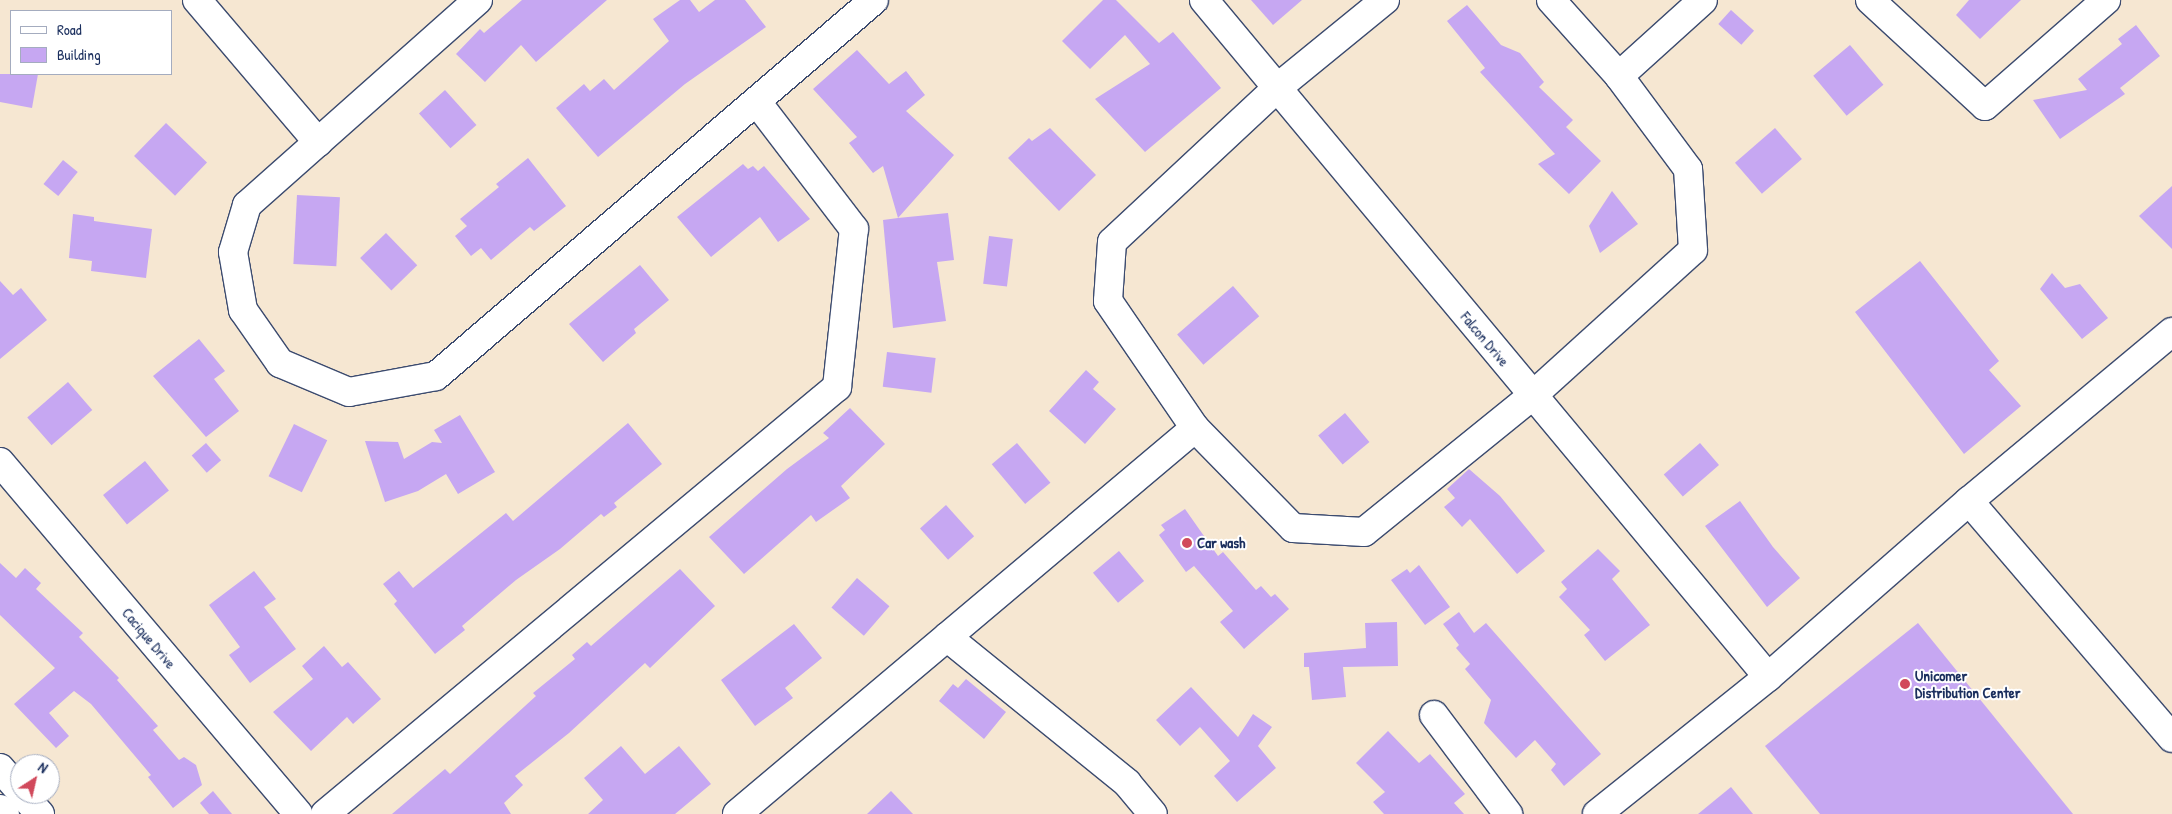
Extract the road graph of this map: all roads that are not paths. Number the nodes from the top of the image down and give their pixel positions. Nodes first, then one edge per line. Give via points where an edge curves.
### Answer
1 (197, 0) edge
2 (478, 0) edge
3 (874, 0) edge
4 (1204, 0) edge
5 (1385, 0) edge
6 (1551, 0) edge
7 (1703, 0) edge
8 (1870, 0) edge
9 (2106, 0) edge
10 (1619, 76) junction
11 (1276, 89) junction
12 (757, 102) junction
13 (318, 142) junction
14 (2172, 332) edge
15 (1532, 396) junction
16 (1195, 428) junction
17 (0, 462) edge
18 (1969, 501) junction
19 (948, 637) junction
20 (1768, 677) junction
21 (1434, 715) dead end
22 (2172, 738) edge
23 (0, 768) edge
24 (10, 780) edge
25 (31, 804) edge
26 (0, 809) edge
27 (5, 814) edge
28 (40, 814) edge
29 (298, 814) edge
30 (326, 814) edge
31 (737, 814) edge
32 (1153, 814) edge
33 (1508, 814) edge
34 (1596, 814) edge

1 - 13 street
2 - 13 street
3 - 12 street
4 - 11 street, Falcon Drive
5 - 11 street
6 - 10 street
7 - 10 street
8 - 9 street via 1985,106
10 - 15 street via 1688,169 1693,250
11 - 15 street, Falcon Drive
11 - 16 street via 1112,242 1108,301
12 - 13 street via 436,376 349,392 280,363 242,310 233,252 247,205
12 - 30 street via 854,228 837,387
14 - 18 street
15 - 16 street via 1364,532 1293,528
15 - 20 street, Falcon Drive
16 - 19 street
17 - 29 street, Cacique Drive
18 - 20 street
18 - 22 street
19 - 31 street
19 - 32 street via 1127,783
20 - 34 street
21 - 33 street
23 - 24 street
25 - 28 street
26 - 27 street

